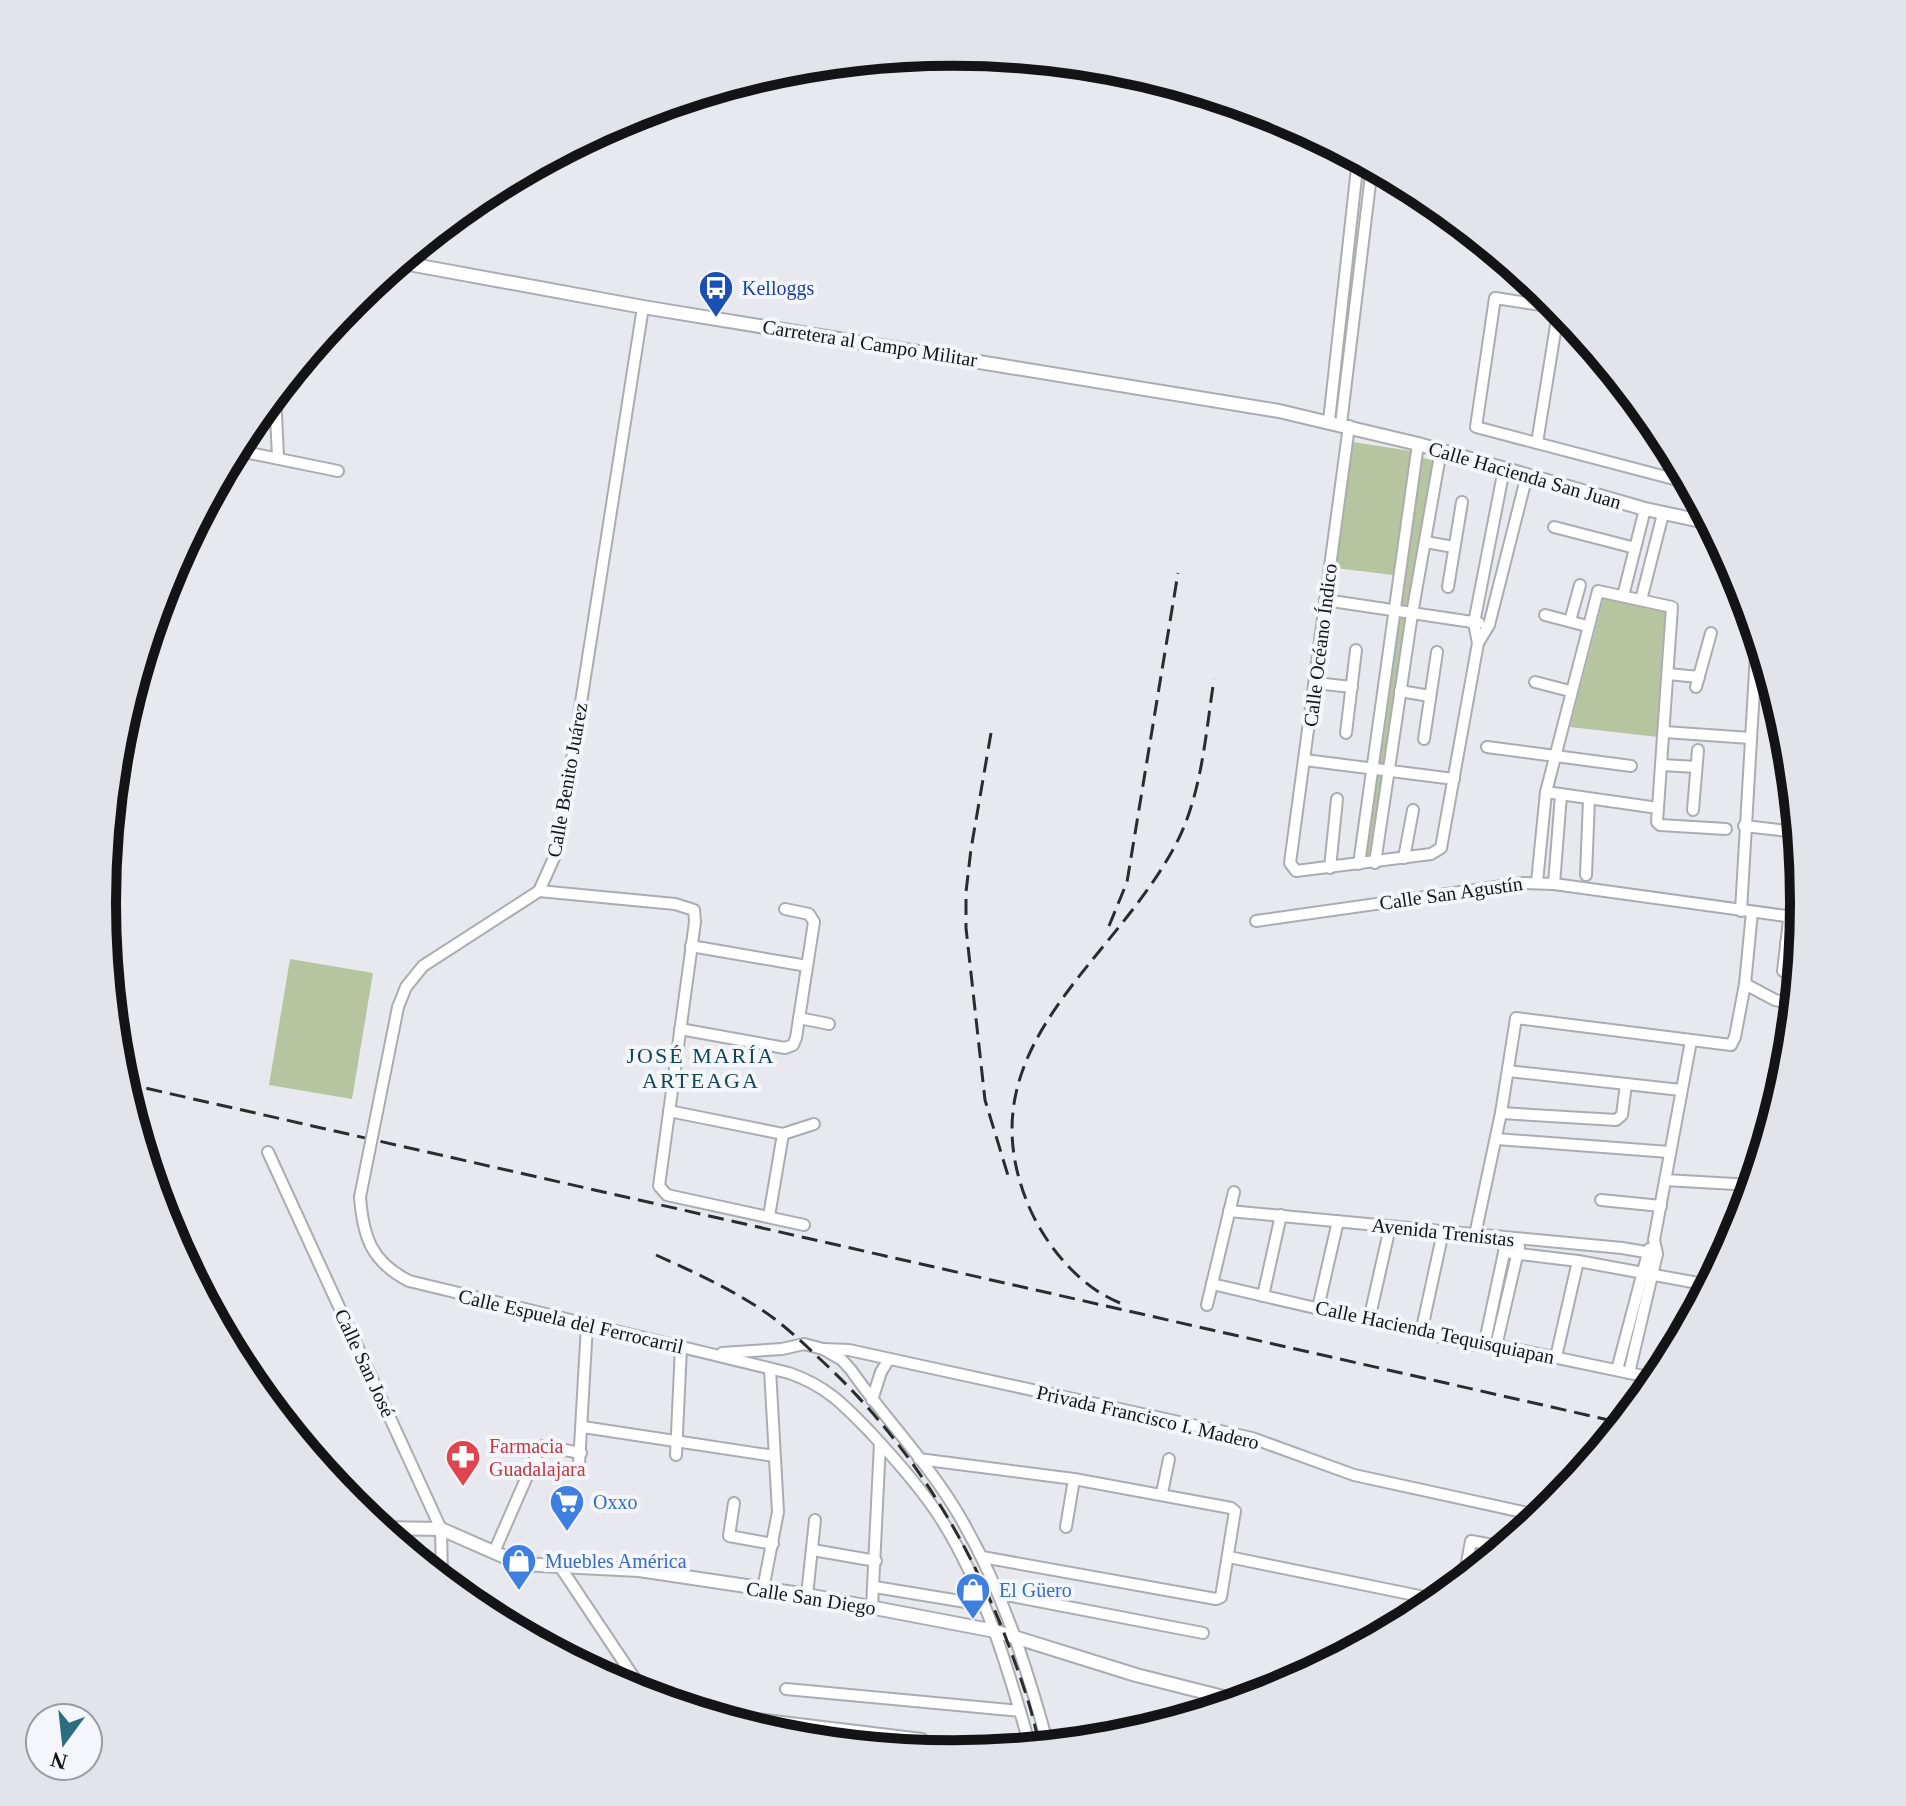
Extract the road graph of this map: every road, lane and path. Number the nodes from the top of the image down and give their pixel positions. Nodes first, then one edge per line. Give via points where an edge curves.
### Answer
1 (1357, 170) edge
2 (1372, 178) edge
3 (412, 265) edge
4 (1537, 304) edge
5 (643, 307) junction
6 (1556, 323) edge
7 (276, 412) edge
8 (1339, 424) junction
9 (1537, 443) junction
10 (1418, 444) junction
11 (1441, 450) junction
12 (248, 452) edge
13 (278, 457) junction
14 (1504, 469) junction
15 (338, 471) dead end
16 (1527, 475) junction
17 (1674, 479) edge
18 (1462, 502) dead end
19 (1645, 509) junction
20 (1663, 514) junction
21 (1697, 521) edge
22 (1554, 527) dead end
23 (1425, 542) junction
24 (1454, 547) junction
25 (1635, 548) junction
26 (1580, 585) dead end
27 (1448, 587) dead end
28 (1623, 596) junction
29 (1325, 600) junction
30 (1641, 600) junction
31 (1393, 611) junction
32 (1412, 614) junction
33 (1545, 615) dead end
34 (1570, 621) junction
35 (1474, 623) junction
36 (1489, 625) junction
37 (1587, 626) junction
38 (1711, 633) dead end
39 (1478, 643) junction
40 (1356, 650) dead end
41 (1437, 652) dead end
42 (1755, 666) edge
43 (1668, 674) junction
44 (1535, 682) dead end
45 (1315, 683) junction
46 (1352, 687) junction
47 (1754, 688) junction
48 (1762, 689) edge
49 (1400, 691) junction
50 (1570, 691) junction
51 (1430, 696) junction
52 (1665, 732) junction
53 (1346, 733) dead end
54 (1750, 738) junction
55 (1424, 739) dead end
56 (1487, 747) dead end
57 (1698, 750) dead end
58 (1556, 755) junction
59 (1305, 760) junction
60 (1662, 765) junction
61 (1631, 766) dead end
62 (1696, 767) junction
63 (1372, 768) junction
64 (1389, 770) junction
65 (1454, 779) junction
66 (1546, 792) junction
67 (1561, 795) junction
68 (1337, 799) dead end
69 (1589, 799) junction
70 (1658, 808) junction
71 (1413, 810) dead end
72 (1693, 810) dead end
73 (1744, 826) junction
74 (1726, 829) dead end
75 (1786, 831) edge
76 (1404, 858) junction
77 (1375, 863) junction
78 (1359, 864) junction
79 (1330, 868) junction
80 (1586, 875) dead end
81 (1537, 882) junction
82 (1554, 884) junction
83 (539, 891) junction
84 (785, 909) dead end
85 (1746, 911) junction
86 (1256, 921) dead end
87 (1786, 943) joint
88 (691, 946) junction
89 (807, 966) junction
90 (1783, 971) dead end
91 (1745, 984) junction
92 (1784, 1002) edge
93 (799, 1018) junction
94 (829, 1024) dead end
95 (680, 1029) junction
96 (1691, 1041) junction
97 (1508, 1071) junction
98 (1626, 1084) junction
99 (1681, 1090) junction
100 (669, 1111) junction
101 (1501, 1113) junction
102 (814, 1124) dead end
103 (783, 1134) junction
104 (1496, 1139) junction
105 (268, 1152) dead end
106 (1669, 1152) junction
107 (1665, 1180) junction
108 (1741, 1184) edge
109 (1234, 1192) dead end
110 (1601, 1200) dead end
111 (1661, 1206) junction
112 (1229, 1211) junction
113 (1281, 1215) junction
114 (769, 1216) junction
115 (1338, 1221) junction
116 (804, 1225) dead end
117 (1390, 1227) junction
118 (1443, 1232) junction
119 (1475, 1235) junction
120 (1507, 1239) junction
121 (1521, 1240) junction
122 (1504, 1252) junction
123 (1518, 1253) junction
124 (1652, 1253) junction
125 (1578, 1261) junction
126 (1647, 1273) junction
127 (1699, 1283) edge
128 (1212, 1284) junction
129 (1263, 1296) junction
130 (1207, 1305) dead end
131 (1318, 1308) junction
132 (1369, 1320) junction
133 (587, 1325) junction
134 (1421, 1333) junction
135 (1484, 1346) junction
136 (1496, 1346) junction
137 (681, 1347) junction
138 (823, 1349) junction
139 (710, 1354) junction
140 (1556, 1357) junction
141 (889, 1359) junction
142 (770, 1369) junction
143 (1617, 1370) junction
144 (1629, 1373) junction
145 (1643, 1376) edge
146 (872, 1400) junction
147 (583, 1427) junction
148 (675, 1441) junction
149 (880, 1443) junction
150 (676, 1455) dead end
151 (774, 1456) junction
152 (919, 1459) junction
153 (1169, 1459) dead end
154 (1074, 1479) junction
155 (1162, 1493) junction
156 (734, 1503) dead end
157 (1526, 1513) edge
158 (815, 1520) dead end
159 (1066, 1527) dead end
160 (397, 1528) edge
161 (441, 1529) junction
162 (773, 1544) junction
163 (1490, 1545) edge
164 (813, 1550) junction
165 (494, 1552) junction
166 (982, 1557) junction
167 (1229, 1557) junction
168 (876, 1561) junction
169 (1467, 1563) edge
170 (442, 1566) edge
171 (561, 1568) junction
172 (875, 1587) junction
173 (763, 1589) junction
174 (1001, 1594) junction
175 (807, 1595) junction
176 (1422, 1596) edge
177 (984, 1605) junction
178 (872, 1607) junction
179 (995, 1631) junction
180 (1203, 1633) dead end
181 (1015, 1637) junction
182 (633, 1676) edge
183 (786, 1689) dead end
184 (1221, 1696) edge
185 (1020, 1711) junction
186 (780, 1722) edge
187 (1045, 1735) edge
188 (1027, 1736) edge
189 (921, 1739) edge

1 - 8 street
2 - 8 street
3 - 5 main road, Carretera al Campo Militar
4 - 9 street via 1495,298 1476,427
5 - 8 main road, Carretera al Campo Militar
5 - 83 street, Calle Benito Juárez via 558,849
6 - 9 street
7 - 13 street
8 - 10 main road, Calle Hacienda San Juan
8 - 29 street, Calle Océano Índico
9 - 17 street
10 - 11 main road, Calle Hacienda San Juan
10 - 31 street
11 - 14 main road, Calle Hacienda San Juan
11 - 23 street
12 - 13 street
13 - 15 street
14 - 16 main road, Calle Hacienda San Juan
14 - 35 street
16 - 19 main road, Calle Hacienda San Juan
16 - 36 street
18 - 24 street
19 - 20 main road, Calle Hacienda San Juan
19 - 25 street
20 - 21 main road, Calle Hacienda San Juan
20 - 30 street
22 - 25 street
23 - 24 street
23 - 32 street
24 - 27 street
25 - 28 street
26 - 34 street
28 - 30 street
28 - 37 street via 1598,591
29 - 31 street
29 - 45 street, Calle Océano Índico
30 - 43 street via 1672,607
31 - 32 street
31 - 63 street
32 - 35 street
32 - 49 street
33 - 34 street
34 - 37 street
35 - 36 street
35 - 39 street
36 - 39 street
37 - 50 street
38 - 43 street via 1697,682
39 - 65 street
40 - 46 street
41 - 51 street
42 - 47 street
43 - 52 street
44 - 50 street
45 - 46 street
45 - 59 street, Calle Océano Índico
46 - 53 street
47 - 48 street
47 - 54 street
49 - 51 street
49 - 64 street
50 - 58 street
51 - 55 street
52 - 54 street
52 - 60 street
54 - 73 street
56 - 58 street
57 - 62 street
58 - 61 street
58 - 66 street
59 - 63 street
59 - 79 street, Calle Océano Índico via 1290,863 1299,871
60 - 62 street
60 - 70 street
62 - 72 street
63 - 64 street
63 - 78 street
64 - 65 street
64 - 77 street
65 - 76 street via 1441,848
66 - 67 street
66 - 81 street
67 - 69 street
67 - 82 street
68 - 79 street
69 - 70 street
69 - 80 street
70 - 74 street via 1660,825
71 - 76 street
73 - 75 street
73 - 85 street
76 - 77 street
77 - 78 street
78 - 79 street
81 - 82 street, Calle San Agustín
81 - 86 street, Calle San Agustín
82 - 85 street, Calle San Agustín
83 - 88 street via 694,910
83 - 133 street, Calle Espuela del Ferrocarril, bridge via 423,966 406,987 360,1197 365,1237 390,1271 431,1288
84 - 89 street via 809,914 814,922
85 - 87 street, Calle San Agustín via 1788,917
85 - 91 street
87 - 90 street
88 - 89 street
88 - 95 street
89 - 93 street
91 - 92 street
91 - 96 street via 1734,1042 1727,1046
93 - 94 street
93 - 95 street via 793,1045 785,1048
95 - 100 street
96 - 97 street via 1516,1018
96 - 99 street
97 - 98 street
97 - 101 street
98 - 99 street
98 - 101 street via 1622,1115 1616,1120
99 - 106 street
100 - 103 street
100 - 114 street via 662,1191
101 - 104 street
102 - 103 street
103 - 114 street
104 - 106 street
104 - 119 street
105 - 161 street, Calle San José
106 - 107 street
107 - 108 street
107 - 111 street
109 - 112 street
110 - 111 street
111 - 124 street
112 - 113 street, Avenida Trenistas
112 - 128 street
113 - 115 street, Avenida Trenistas
113 - 129 street
114 - 116 street
115 - 117 street, Avenida Trenistas
115 - 131 street
117 - 118 street, Avenida Trenistas
117 - 132 street
118 - 119 street, Avenida Trenistas
118 - 134 street
119 - 120 street, Avenida Trenistas
120 - 121 street, Avenida Trenistas
120 - 122 street
121 - 123 street
121 - 124 street, Avenida Trenistas
122 - 123 street
122 - 135 street
123 - 125 street
123 - 136 street
124 - 126 street
125 - 126 street
125 - 140 street
126 - 127 street
126 - 143 street
126 - 144 street
128 - 129 street, Calle Hacienda Tequisquiapan
128 - 130 street
129 - 131 street, Calle Hacienda Tequisquiapan
131 - 132 street, Calle Hacienda Tequisquiapan
132 - 134 street, Calle Hacienda Tequisquiapan
133 - 137 street, Calle Espuela del Ferrocarril
133 - 147 street
134 - 135 street, Calle Hacienda Tequisquiapan
135 - 136 street, Calle Hacienda Tequisquiapan
136 - 140 street, Calle Hacienda Tequisquiapan
137 - 139 street, Calle Espuela del Ferrocarril
137 - 148 street
138 - 139 street, Calle Espuela del Ferrocarril via 804,1344
138 - 141 street, Privada Francisco I. Madero
138 - 146 street via 842,1360
139 - 142 street, Calle Espuela del Ferrocarril
140 - 143 street, Calle Hacienda Tequisquiapan
141 - 146 street
141 - 157 street, Privada Francisco I. Madero via 1252,1438 1354,1475
142 - 149 street, Calle Espuela del Ferrocarril via 830,1392
142 - 151 street
143 - 144 street, Calle Hacienda Tequisquiapan
144 - 145 street, Calle Hacienda Tequisquiapan
146 - 152 street
147 - 148 street
147 - 165 street via 580,1458 539,1449
148 - 150 street
148 - 151 street
149 - 168 street
149 - 177 street, Calle Espuela del Ferrocarril via 941,1519
151 - 162 street via 778,1512
152 - 154 street
152 - 166 street
153 - 155 street, Privada Francisco I. Madero
154 - 155 street
154 - 159 street
155 - 167 street via 1235,1511
156 - 162 street via 729,1536
158 - 164 street
160 - 161 main road, Calle San Diego
161 - 165 main road, Calle San Diego
161 - 170 street, Calle San José
162 - 173 street
163 - 169 street via 1471,1541
164 - 168 street
164 - 175 street
165 - 171 main road, Calle San Diego via 521,1564
166 - 167 street via 1216,1599 1221,1597
166 - 174 street
167 - 176 street
168 - 172 street
171 - 173 main road, Calle San Diego via 639,1570
171 - 182 street
172 - 177 street
172 - 178 street
173 - 175 main road, Calle San Diego
174 - 180 street
174 - 181 street
175 - 178 main road, Calle San Diego
177 - 179 street, Calle Espuela del Ferrocarril
178 - 179 main road, Calle San Diego
179 - 181 main road, Calle San Diego
179 - 185 street, Calle Espuela del Ferrocarril
181 - 184 main road, Calle San Diego
181 - 187 street
183 - 185 street
185 - 188 street, Calle Espuela del Ferrocarril
186 - 189 street

